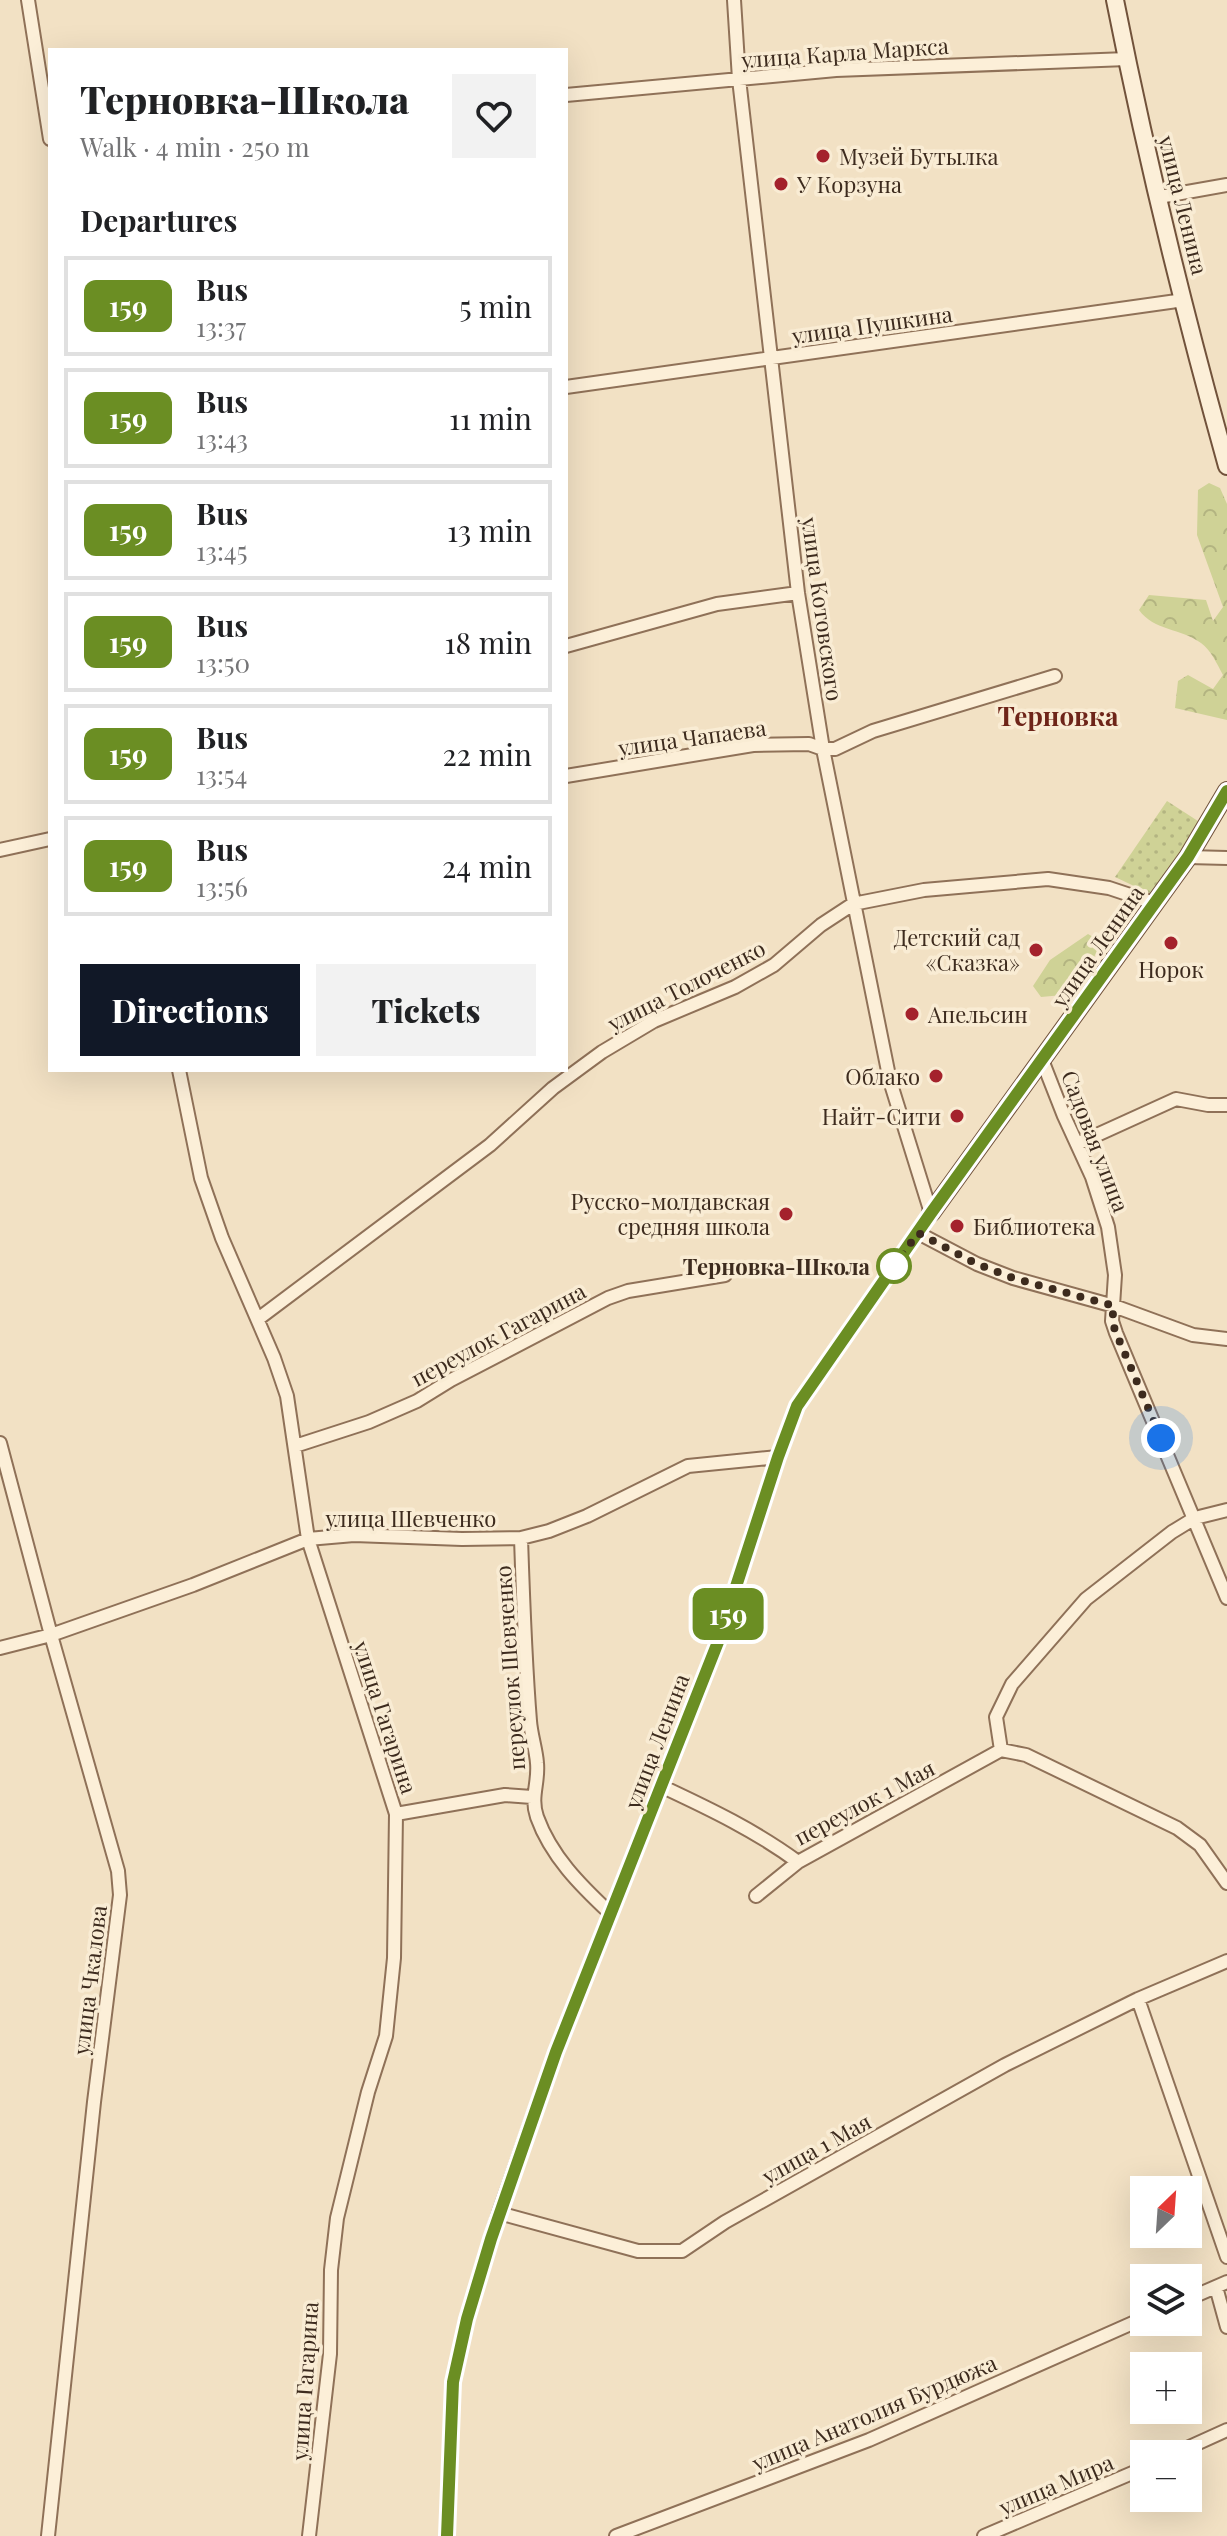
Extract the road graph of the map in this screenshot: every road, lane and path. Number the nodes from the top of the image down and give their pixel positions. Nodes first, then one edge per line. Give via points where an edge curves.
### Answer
1 (28, 0) edge
2 (734, 0) edge
3 (1115, 0) edge
4 (1127, 59) junction
5 (739, 79) junction
6 (568, 95) edge
7 (48, 126) edge
8 (1227, 185) edge
9 (1159, 197) junction
10 (1184, 300) junction
11 (770, 359) junction
12 (568, 387) edge
13 (1227, 466) edge
14 (798, 593) junction
15 (568, 645) edge
16 (1055, 676) dead end
17 (823, 749) junction
18 (568, 776) edge
19 (1227, 791) edge
20 (48, 839) edge
21 (0, 850) edge
22 (1188, 857) junction
23 (1227, 858) edge
24 (1154, 903) junction
25 (853, 904) junction
26 (1042, 1060) junction
27 (179, 1072) edge
28 (1227, 1105) edge
29 (1077, 1144) junction
30 (931, 1213) junction
31 (918, 1233) junction
32 (725, 1275) dead end
33 (1114, 1306) junction
34 (258, 1319) junction
35 (1227, 1339) edge
36 (0, 1443) edge
37 (295, 1446) junction
38 (778, 1457) junction
39 (1227, 1510) edge
40 (1195, 1518) junction
41 (521, 1538) junction
42 (308, 1539) junction
43 (1227, 1598) edge
44 (51, 1635) junction
45 (0, 1648) edge
46 (1001, 1750) junction
47 (663, 1787) junction
48 (532, 1797) junction
49 (396, 1814) junction
50 (798, 1862) junction
51 (1227, 1883) edge
52 (756, 1896) dead end
53 (610, 1913) junction
54 (1227, 1961) edge
55 (1138, 1999) junction
56 (499, 2213) junction
57 (1227, 2257) edge
58 (1221, 2284) edge
59 (1202, 2293) edge
60 (1130, 2324) edge
61 (1227, 2327) edge
62 (1227, 2430) edge
63 (1202, 2441) edge
64 (1130, 2474) edge
65 (48, 2536) edge
66 (309, 2536) edge
67 (447, 2536) edge
68 (616, 2536) edge
69 (984, 2536) edge

1 - 7 street
2 - 5 street, улица Котовского
3 - 4 street, улица Ленина
4 - 5 street, улица Карла Маркса
4 - 9 street, улица Ленина
5 - 6 street, улица Карла Маркса
5 - 11 street, улица Котовского
8 - 9 street
9 - 10 street, улица Ленина
10 - 11 street, улица Пушкина
10 - 13 street, улица Ленина
11 - 12 street, улица Пушкина
11 - 14 street, улица Котовского
14 - 15 street via 717,604
14 - 17 street, улица Котовского
16 - 17 street
17 - 18 street, улица Чапаева via 809,744 753,745
17 - 25 street, улица Котовского
19 - 22 street, улица Ленина
20 - 21 street
22 - 23 street
22 - 24 street, улица Ленина
24 - 25 street, улица Толоченко via 1109,888 1048,879 924,890
24 - 26 street, улица Ленина
25 - 30 street, улица Котовского via 890,1081
25 - 34 street, улица Толоченко via 774,965 654,1021 602,1052 490,1145
26 - 29 street, Садовая улица
26 - 30 street, улица Ленина
27 - 34 street, улица Гагарина via 201,1178
28 - 29 street via 1176,1099
29 - 33 street, Садовая улица via 1108,1227
30 - 31 street, улица Ленина
31 - 33 street via 1013,1278
31 - 38 street, улица Ленина via 812,1381
32 - 37 street, переулок Гагарина via 608,1298 417,1401
33 - 35 street via 1193,1335
33 - 40 street, Садовая улица via 1116,1333
34 - 37 street, улица Гагарина via 287,1396
36 - 44 street, улица Чкалова
37 - 42 street, улица Гагарина
38 - 41 street, улица Шевченко via 688,1466 587,1516
38 - 47 street, улица Ленина via 718,1642
39 - 40 street
40 - 43 street, Садовая улица
40 - 46 street via 1086,1599 1012,1684 996,1717
41 - 42 street, улица Шевченко
41 - 48 street, переулок Шевченко via 530,1725 538,1766
42 - 44 street, улица Шевченко
42 - 49 street, улица Гагарина
44 - 45 street, улица Шевченко
44 - 65 street, улица Чкалова via 118,1871 120,1895
46 - 50 street, переулок 1 Мая
46 - 51 street via 1026,1755 1177,1828 1200,1845
47 - 50 street, переулок 1 Мая via 732,1820
47 - 53 street, улица Ленина
48 - 49 street via 505,1795
48 - 53 street, переулок Шевченко via 547,1841
49 - 66 street, улица Гагарина via 386,2036 337,2218 330,2354
50 - 52 street
53 - 56 street, улица Ленина
54 - 55 street, улица 1 Мая
55 - 56 street, улица 1 Мая via 1005,2065 682,2251 638,2251
55 - 57 street
56 - 67 street, улица Ленина via 453,2382
58 - 59 street
58 - 61 street
60 - 68 street, улица Анатолия Бурдюжа via 869,2440
62 - 63 street
64 - 69 street, улица Мира

